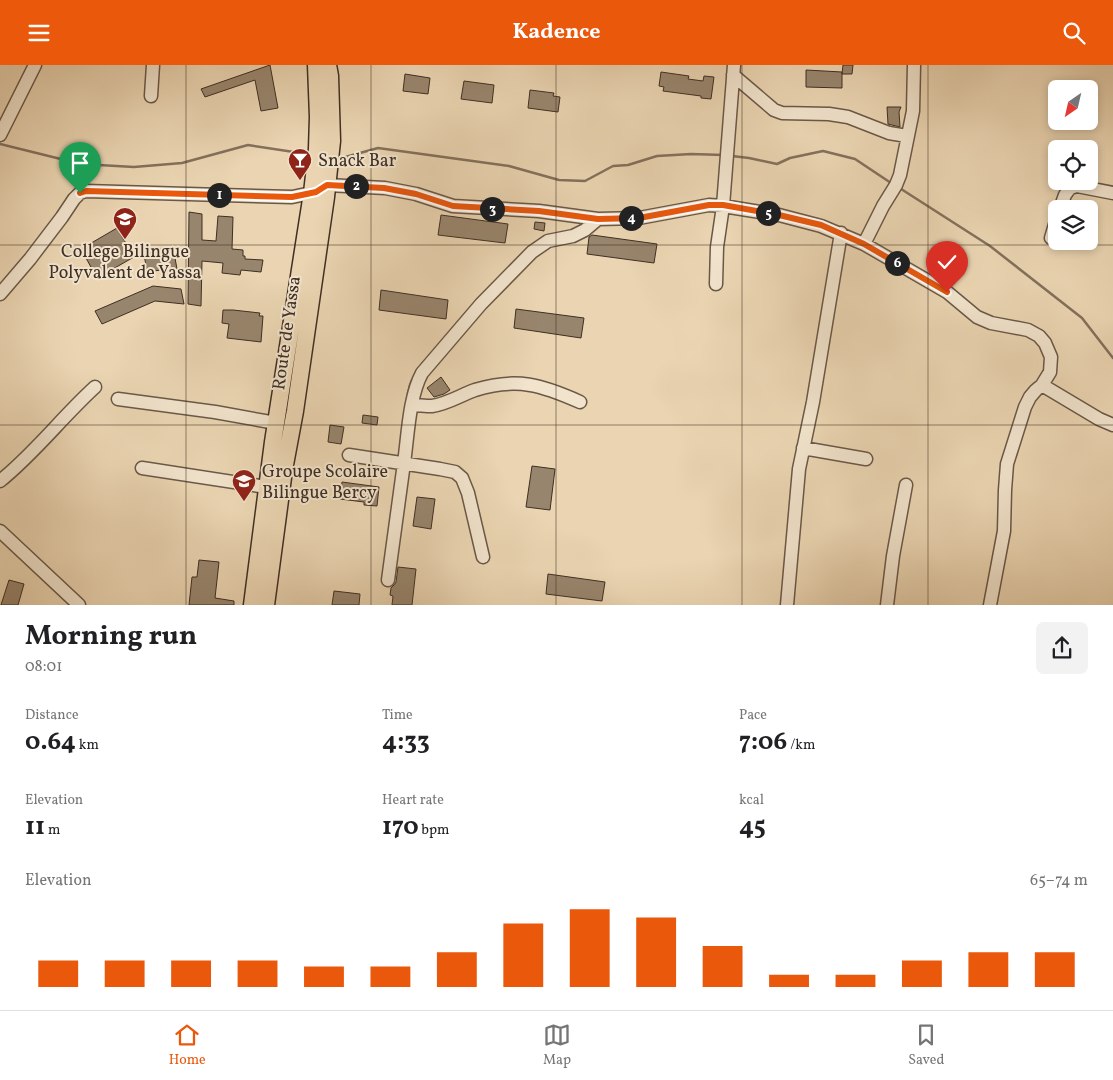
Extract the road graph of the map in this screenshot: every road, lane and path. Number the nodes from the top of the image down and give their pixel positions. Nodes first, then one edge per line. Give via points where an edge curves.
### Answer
1 (35, 65) edge
2 (153, 65) edge
3 (316, 65) edge
4 (328, 65) edge
5 (914, 65) edge
6 (733, 70) edge
7 (150, 96) dead end
8 (0, 134) edge
9 (907, 136) junction
10 (327, 185) junction
11 (312, 193) junction
12 (1113, 193) edge
13 (1063, 200) edge
14 (723, 205) junction
15 (598, 219) junction
16 (841, 233) junction
17 (864, 244) junction
18 (716, 284) dead end
19 (0, 294) edge
20 (1042, 385) junction
21 (95, 387) dead end
22 (118, 399) dead end
23 (580, 401) dead end
24 (412, 405) junction
25 (276, 423) junction
26 (1113, 425) edge
27 (280, 444) junction
28 (803, 448) junction
29 (349, 455) dead end
30 (866, 459) dead end
31 (404, 463) junction
32 (142, 468) dead end
33 (0, 481) edge
34 (906, 485) dead end
35 (266, 487) junction
36 (0, 531) edge
37 (483, 557) dead end
38 (388, 580) dead end
39 (79, 605) edge
40 (252, 605) edge
41 (266, 605) edge
42 (787, 605) edge
43 (887, 605) edge
44 (990, 605) edge

1 - 8 street
2 - 7 street
3 - 11 main road, Route de Yassa via 318,117
4 - 10 main road, Route de Yassa via 332,141
5 - 9 street via 913,111
6 - 9 street via 774,110 848,117 889,133
6 - 14 street
9 - 17 street via 900,175
10 - 11 street
10 - 15 street via 384,188 453,206 539,211
10 - 27 main road, Route de Yassa via 295,411
11 - 19 street via 292,197 86,191 74,199
11 - 25 main road, Route de Yassa
12 - 13 street via 1077,186 1067,191
14 - 15 street via 639,218
14 - 16 street via 779,215
14 - 18 street
15 - 24 street via 573,236 548,241 532,251 422,373
16 - 17 street
16 - 28 street
17 - 20 street via 947,292 977,317 1028,330 1039,336 1051,357 1050,372
20 - 26 street
20 - 44 street via 1025,407 1007,464 1004,531
21 - 33 street via 35,450
22 - 25 street
23 - 24 street via 554,390 518,383 476,390 432,405
24 - 31 street
25 - 27 main road, Route de Yassa
27 - 35 main road, Route de Yassa
27 - 41 main road, Route de Yassa via 284,470
28 - 30 street
28 - 42 street
29 - 31 street
31 - 37 street via 455,472 462,478
31 - 38 street
32 - 35 street
34 - 43 street
35 - 40 main road, Route de Yassa
36 - 39 street

